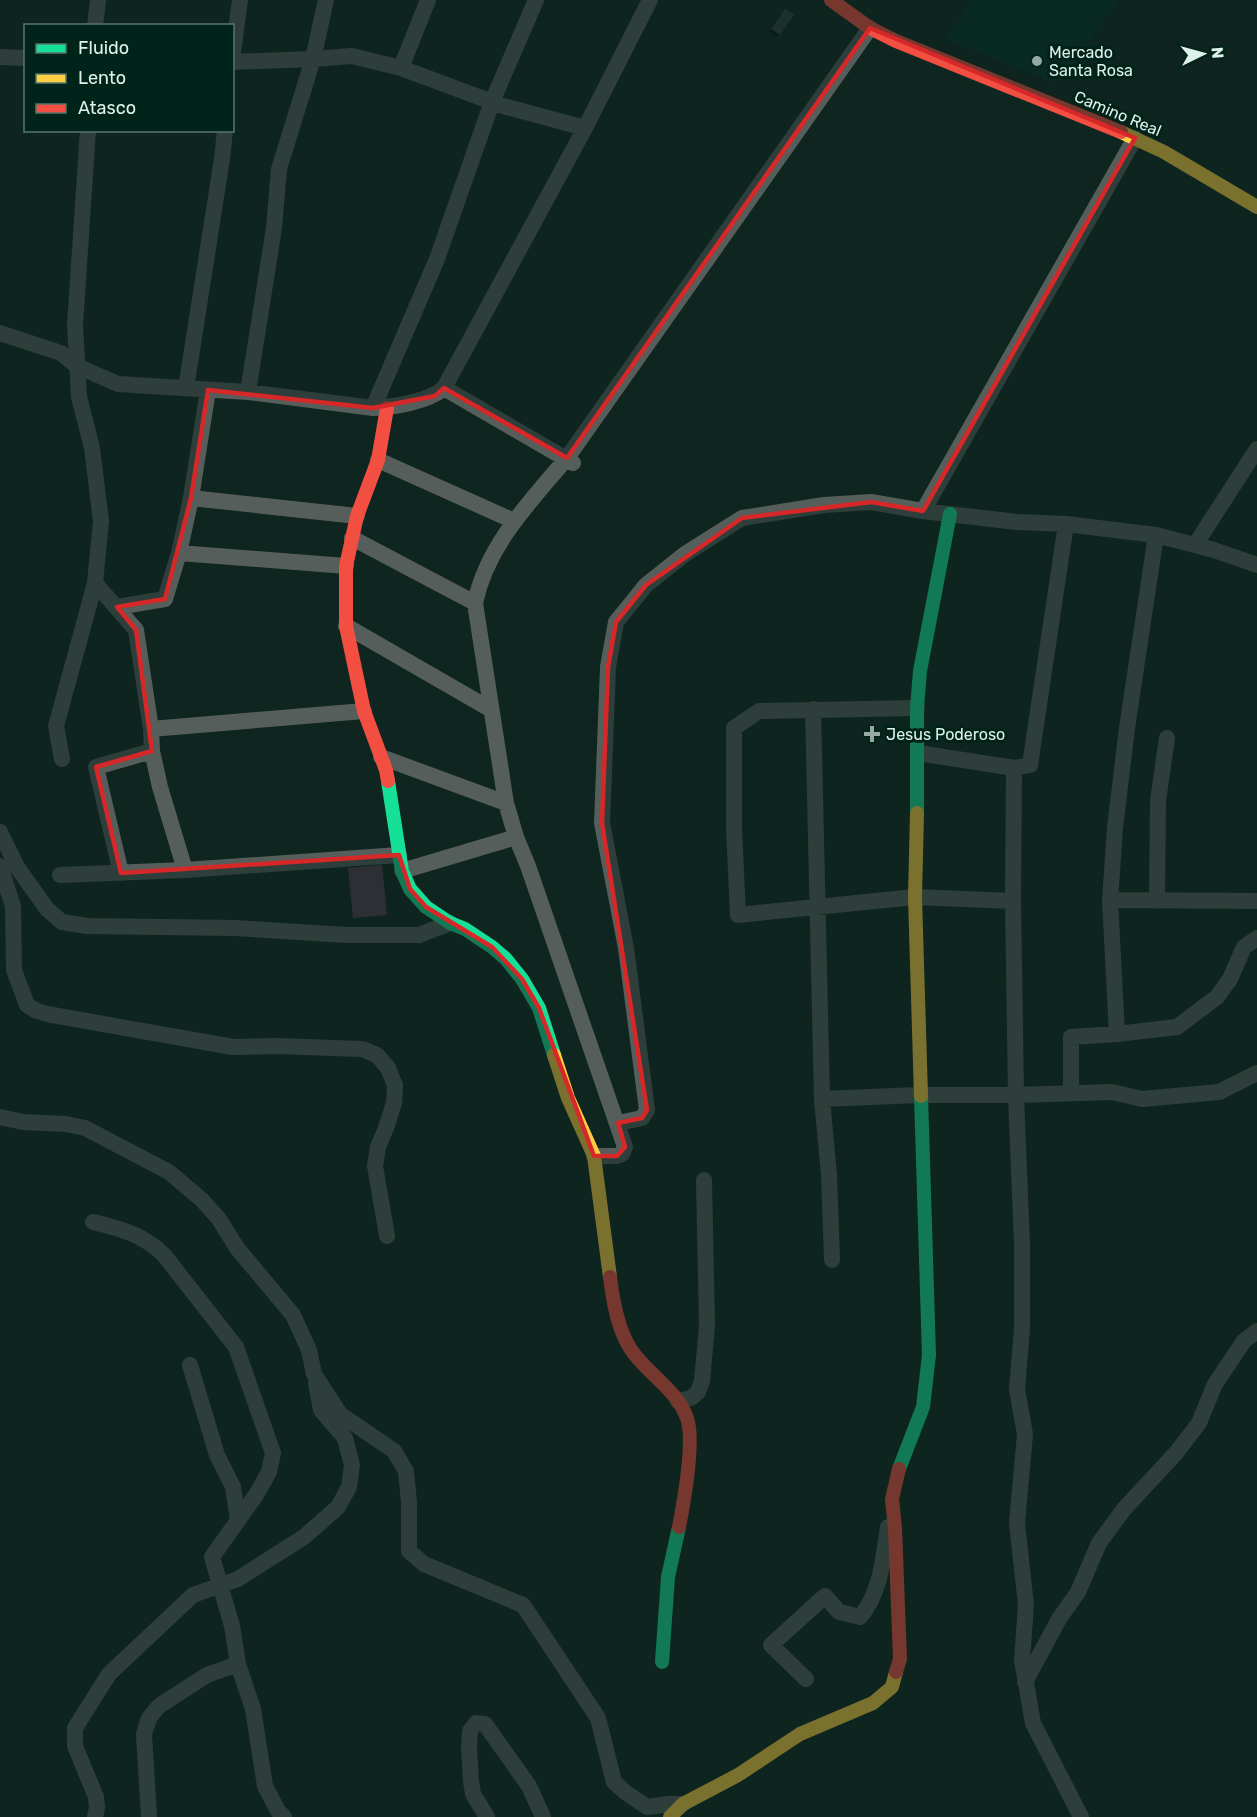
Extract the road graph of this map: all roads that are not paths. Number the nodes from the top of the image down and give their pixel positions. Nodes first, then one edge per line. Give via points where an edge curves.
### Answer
1 (98, 0) edge
2 (240, 0) edge
3 (326, 0) edge
4 (428, 0) edge
5 (536, 0) edge
6 (650, 0) edge
7 (832, 0) edge
8 (95, 24) edge
9 (870, 28) junction
10 (234, 46) edge
11 (0, 57) edge
12 (24, 58) edge
13 (313, 59) junction
14 (234, 61) edge
15 (401, 68) junction
16 (492, 102) junction
17 (585, 128) junction
18 (88, 132) edge
19 (225, 132) edge
20 (1135, 138) junction
21 (1257, 207) edge
22 (0, 333) edge
23 (77, 366) junction
24 (186, 388) junction
25 (444, 388) junction
26 (207, 390) junction
27 (248, 392) junction
28 (380, 408) junction
29 (1257, 449) edge
30 (378, 460) junction
31 (570, 460) junction
32 (190, 498) junction
33 (923, 511) junction
34 (950, 514) junction
35 (357, 516) junction
36 (514, 521) junction
37 (1066, 524) junction
38 (1156, 535) junction
39 (352, 538) junction
40 (1195, 545) junction
41 (179, 552) junction
42 (1257, 565) edge
43 (346, 566) junction
44 (95, 583) junction
45 (475, 603) junction
46 (117, 607) junction
47 (346, 626) junction
48 (917, 708) junction
49 (490, 709) junction
50 (813, 709) junction
51 (364, 711) junction
52 (151, 729) junction
53 (1167, 738) dead end
54 (152, 751) junction
55 (918, 753) junction
56 (381, 757) junction
57 (62, 759) dead end
58 (1014, 768) junction
59 (506, 803) junction
60 (1, 835) edge
61 (516, 837) junction
62 (401, 863) junction
63 (0, 866) edge
64 (185, 870) junction
65 (121, 873) junction
66 (60, 876) dead end
67 (915, 897) junction
68 (1110, 900) junction
69 (1013, 901) junction
70 (1157, 901) junction
71 (1257, 901) edge
72 (817, 907) junction
73 (450, 923) junction
74 (1257, 938) edge
75 (1117, 1034) junction
76 (1257, 1073) edge
77 (1071, 1093) junction
78 (920, 1095) junction
79 (1016, 1095) junction
80 (822, 1099) junction
81 (0, 1117) edge
82 (618, 1123) junction
83 (594, 1156) junction
84 (704, 1180) dead end
85 (93, 1222) dead end
86 (387, 1236) dead end
87 (832, 1260) dead end
88 (1257, 1331) edge
89 (190, 1365) dead end
90 (314, 1374) junction
91 (678, 1401) junction
92 (892, 1499) junction
93 (238, 1521) junction
94 (219, 1587) junction
95 (662, 1662) dead end
96 (238, 1664) junction
97 (806, 1679) dead end
98 (1025, 1682) junction
99 (683, 1804) junction
100 (95, 1817) edge
101 (149, 1817) edge
102 (284, 1817) edge
103 (487, 1817) edge
104 (543, 1817) edge
105 (669, 1817) edge
106 (1081, 1817) edge

1 - 8 street
2 - 10 street
3 - 13 street
4 - 15 street
5 - 16 street
6 - 17 street
7 - 9 street, Camino Real
9 - 20 street, Camino Real
9 - 31 street
11 - 12 street
13 - 14 street
13 - 15 street via 352,56
13 - 27 street via 279,169 274,228
15 - 16 street
16 - 17 street
16 - 28 street
17 - 25 street
18 - 23 street via 75,325
19 - 24 street
20 - 21 street, Camino Real
20 - 33 street
22 - 23 street via 61,353
23 - 24 street via 118,384
23 - 44 street via 101,520
24 - 26 street
25 - 28 street via 435,396
25 - 31 street
26 - 27 street
26 - 32 street
27 - 28 street
28 - 30 street
29 - 40 street
30 - 35 street
30 - 36 street
31 - 36 street
32 - 35 street
32 - 41 street
33 - 34 street
33 - 82 street via 871,502 741,518 646,585 616,622 608,667 602,823 626,948 647,1110 642,1118
34 - 37 street
34 - 48 street via 920,671
35 - 39 street
36 - 45 street via 495,551
37 - 38 street
37 - 58 street via 1030,765
38 - 40 street
38 - 68 street via 1127,728
39 - 43 street
39 - 45 street
40 - 42 street
41 - 43 street
41 - 46 street via 165,599
43 - 47 street
44 - 46 street
44 - 57 street via 56,726
45 - 49 street
46 - 52 street via 136,630
47 - 49 street
47 - 51 street
48 - 50 street
48 - 55 street
49 - 59 street
50 - 72 street
50 - 72 street via 759,711 734,728 734,828 738,915
51 - 52 street
51 - 56 street
52 - 54 street
53 - 70 street via 1158,801
54 - 64 street
54 - 65 street via 96,767
55 - 58 street
55 - 67 street
56 - 59 street
56 - 62 street
58 - 69 street
59 - 61 street
60 - 73 street via 17,867 47,909 62,922 346,935 419,935
61 - 62 street
61 - 82 street
62 - 64 street
62 - 73 street via 411,888 426,907
63 - 86 street via 13,906 14,970 27,1005 35,1010 233,1047 350,1048 377,1055 395,1085 394,1103 375,1166
64 - 65 street
65 - 66 street
67 - 69 street
67 - 72 street
67 - 78 street
68 - 70 street
68 - 75 street
69 - 79 street
70 - 71 street
72 - 80 street
73 - 83 street via 492,947 522,979 539,1008 568,1098
74 - 75 street via 1244,947 1217,997 1177,1028
75 - 77 street via 1071,1037
76 - 77 street via 1219,1092 1142,1099 1112,1092
77 - 79 street
78 - 79 street
78 - 80 street
78 - 92 street via 929,1354 922,1407
79 - 98 street via 1023,1328 1017,1390 1025,1434 1017,1523 1026,1605 1022,1660
80 - 87 street
81 - 90 street via 86,1128 169,1172 219,1219 237,1248 293,1315 309,1350
82 - 83 street via 626,1147 622,1154
83 - 91 street via 612,1292 623,1337
84 - 91 street via 707,1326 702,1381 691,1398
85 - 93 street via 130,1231 153,1245 236,1347 273,1453 269,1472
88 - 98 street via 1244,1341 1215,1384 1199,1423 1099,1543 1078,1592 1059,1618
89 - 93 street via 218,1455 233,1487
90 - 94 street via 321,1410 345,1438 352,1465 349,1487 338,1506 304,1537
90 - 99 street via 340,1414 394,1451 406,1471 409,1551 424,1564 524,1605 598,1718 614,1782 647,1807
91 - 95 street via 690,1434 685,1496 668,1577
92 - 97 street via 880,1577 867,1609 860,1617 839,1612 825,1596 771,1644
92 - 99 street via 900,1659 892,1687 873,1703 800,1734 738,1775
93 - 94 street via 212,1557
94 - 96 street via 232,1626
94 - 100 street via 193,1595 109,1674 75,1728 75,1746 96,1797
96 - 101 street via 207,1675 159,1706 149,1718 144,1734
96 - 102 street via 253,1709 265,1786
98 - 106 street via 1033,1723
99 - 105 street
103 - 104 street via 473,1794 471,1781 470,1731 476,1723 485,1724 493,1735 529,1786

